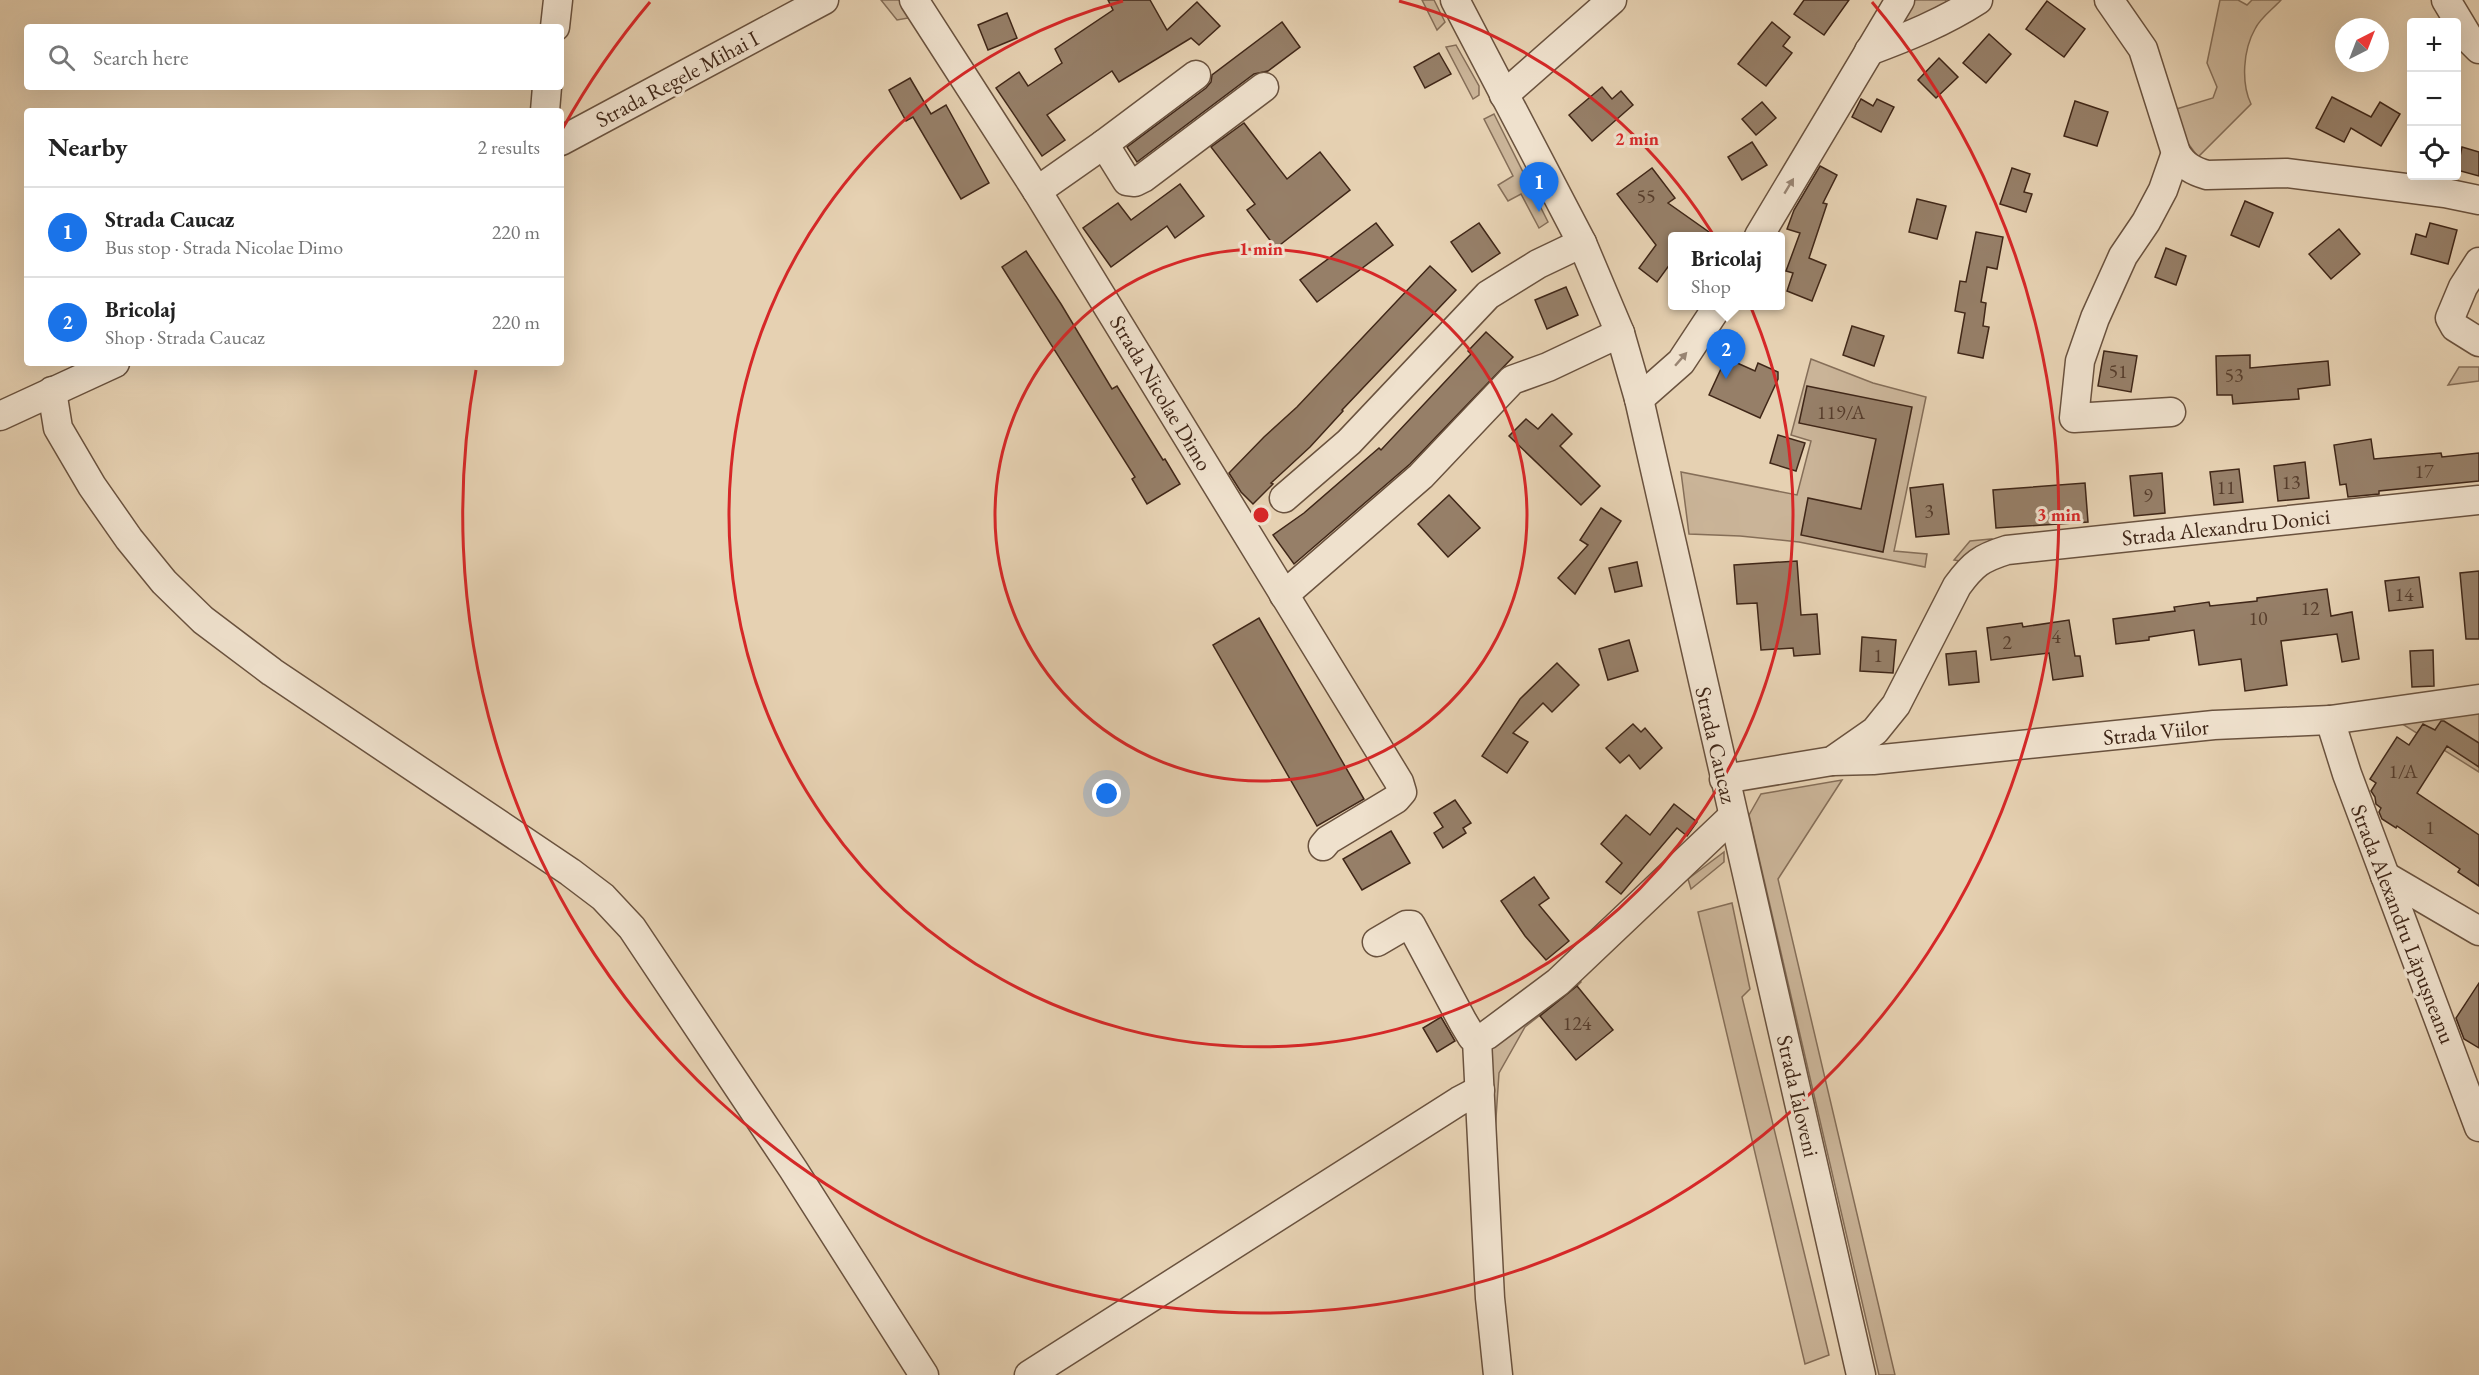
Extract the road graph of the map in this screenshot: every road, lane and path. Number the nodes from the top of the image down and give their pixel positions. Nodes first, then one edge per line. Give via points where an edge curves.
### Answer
1 (558, 0) edge
2 (824, 0) edge
3 (915, 0) edge
4 (1455, 0) edge
5 (1612, 0) edge
6 (1900, 0) edge
7 (1978, 0) edge
8 (2109, 0) edge
9 (2446, 0) edge
10 (555, 24) edge
11 (2479, 49) edge
12 (1869, 51) junction
13 (1196, 75) dead end
14 (1264, 87) dead end
15 (548, 90) edge
16 (1504, 95) junction
17 (545, 108) edge
18 (564, 139) edge
19 (1104, 144) junction
20 (2175, 153) junction
21 (1037, 190) junction
22 (2479, 200) edge
23 (1762, 232) edge
24 (1582, 243) junction
25 (2479, 262) edge
26 (1715, 310) edge
27 (1620, 333) junction
28 (2479, 342) edge
29 (108, 366) edge
30 (52, 391) junction
31 (1639, 399) junction
32 (2171, 412) dead end
33 (0, 416) edge
34 (1284, 498) dead end
35 (2479, 500) edge
36 (1284, 595) junction
37 (2479, 699) edge
38 (2330, 720) junction
39 (1832, 761) junction
40 (1724, 779) junction
41 (1732, 817) junction
42 (1323, 846) dead end
43 (2385, 876) junction
44 (2479, 931) edge
45 (1377, 942) dead end
46 (1477, 1040) junction
47 (1480, 1090) junction
48 (2479, 1126) edge
49 (924, 1375) edge
50 (1029, 1375) edge
51 (1498, 1375) edge
52 (1861, 1375) edge

1 - 10 street
2 - 18 street, Strada Regele Mihai I
3 - 21 street, Strada Nicolae Dimo
4 - 16 street
5 - 16 street
6 - 12 street
7 - 12 street via 1942,22
8 - 20 street via 2142,49
9 - 11 street
23 -> 12 street
13 - 19 street
14 - 19 street via 1135,182 1127,181
15 - 17 street
16 - 24 street
19 - 21 street
20 - 22 street via 2195,172 2207,175 2286,173
20 - 32 street via 2154,208 2123,256 2095,318 2079,361 2074,418
21 - 36 street, Strada Nicolae Dimo
24 - 27 street
24 - 34 street via 1488,295 1349,441
25 - 28 street via 2450,318 2455,327
31 -> 26 street via 1681,362
27 - 31 street
27 - 36 street via 1512,380 1421,476
29 - 30 street
30 - 33 street
30 - 49 street via 58,428 92,486 157,573 203,620 272,672 570,873 603,897 632,928
31 - 40 street, Strada Caucaz
35 - 39 street, Strada Alexandru Donici via 2007,550 1984,557 1957,586 1896,705 1875,731
36 - 42 street via 1402,792
37 - 38 street, Strada Viilor
38 - 39 street, Strada Viilor via 2214,725
38 - 43 street, Strada Alexandru Lăpușneanu
39 - 40 street, Strada Alexandru Donici
40 - 41 street, Strada Caucaz
41 - 46 street, Strada Caucaz via 1558,982
41 - 52 street, Strada Ialoveni
43 - 44 street
43 - 48 street, Strada Alexandru Lăpușneanu
45 - 46 street via 1411,925 1463,1022
46 - 47 street
47 - 50 street
47 - 51 street via 1490,1298

